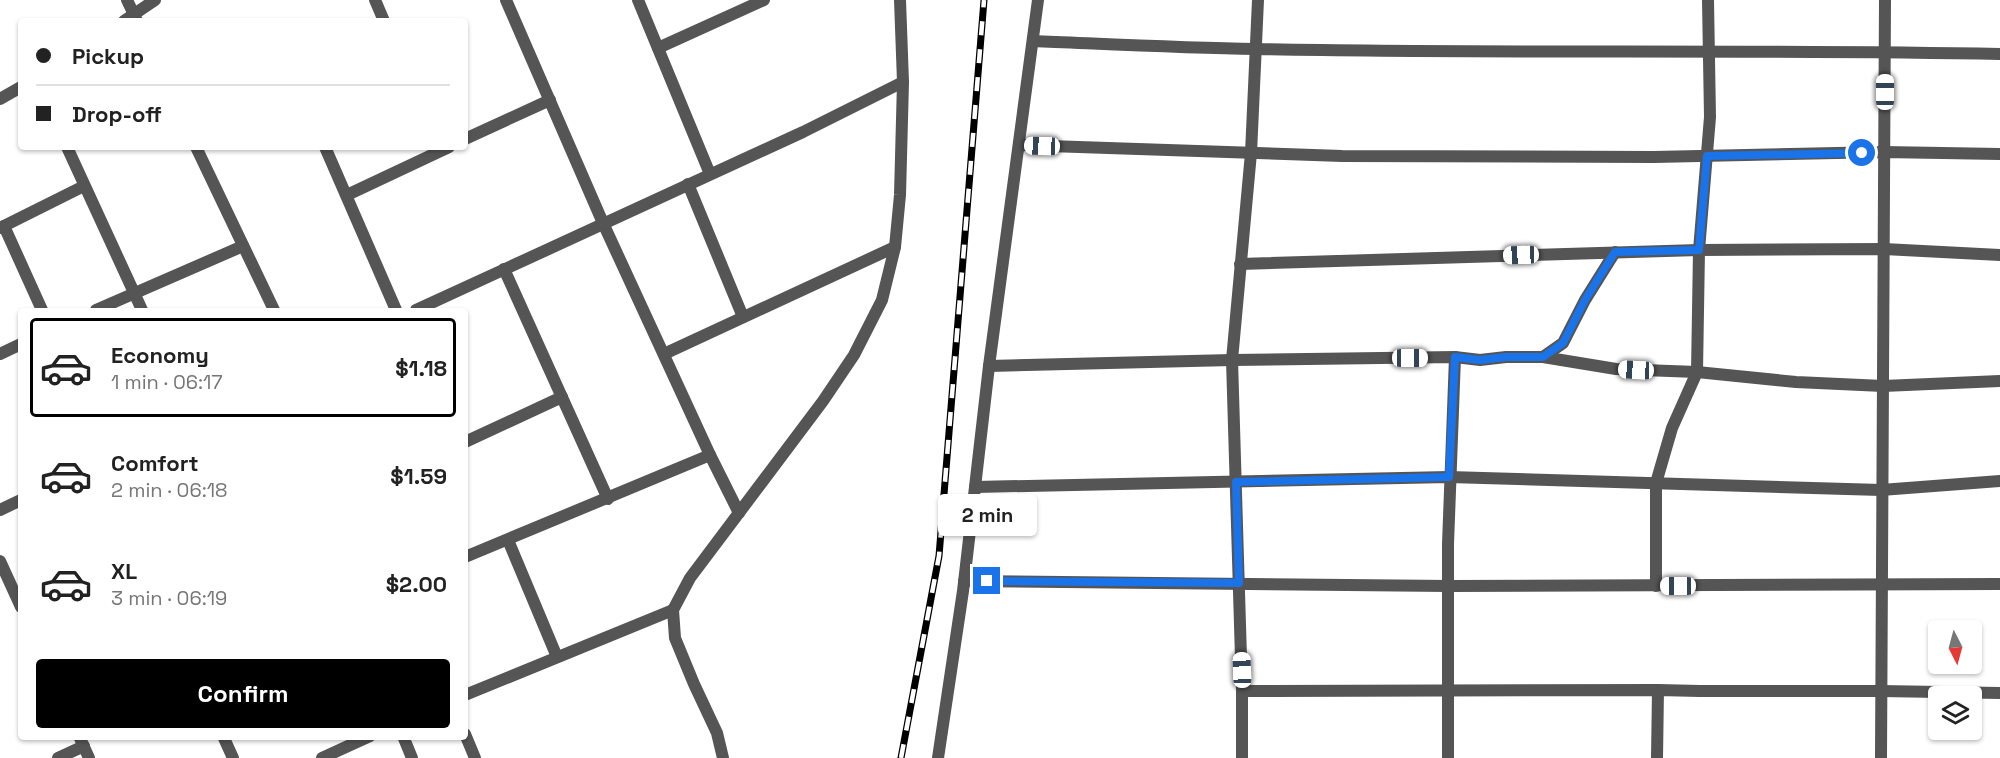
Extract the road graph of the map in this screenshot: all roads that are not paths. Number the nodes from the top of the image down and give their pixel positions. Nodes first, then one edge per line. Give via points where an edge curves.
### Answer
1 (127, 0) edge
2 (155, 0) edge
3 (375, 0) edge
4 (506, 0) edge
5 (638, 0) edge
6 (900, 0) edge
7 (1038, 0) edge
8 (1258, 0) edge
9 (1708, 0) edge
10 (1885, 0) edge
11 (758, 1) edge
12 (131, 18) edge
13 (132, 18) edge
14 (383, 18) edge
15 (1033, 41) junction
16 (658, 48) junction
17 (1256, 49) junction
18 (1885, 51) junction
19 (1709, 52) junction
20 (2000, 54) edge
21 (903, 82) junction
22 (18, 89) edge
23 (0, 99) edge
24 (550, 100) junction
25 (468, 139) edge
26 (1019, 145) junction
27 (68, 150) edge
28 (197, 150) edge
29 (326, 150) edge
30 (440, 150) edge
31 (1884, 152) junction
32 (1251, 153) junction
33 (2000, 154) edge
34 (1707, 156) junction
35 (710, 174) junction
36 (688, 184) junction
37 (84, 186) junction
38 (347, 195) junction
39 (603, 223) junction
40 (2, 227) edge
41 (243, 246) junction
42 (895, 246) junction
43 (1884, 249) junction
44 (1699, 250) junction
45 (1615, 252) junction
46 (2000, 255) edge
47 (1240, 264) junction
48 (504, 269) junction
49 (134, 294) junction
50 (41, 308) edge
51 (101, 308) edge
52 (141, 308) edge
53 (273, 308) edge
54 (395, 308) edge
55 (420, 308) edge
56 (743, 317) junction
57 (18, 345) edge
58 (0, 354) edge
59 (664, 354) junction
60 (1455, 357) junction
61 (1543, 357) junction
62 (1232, 360) junction
63 (989, 366) junction
64 (1696, 372) junction
65 (2000, 381) edge
66 (1883, 386) junction
67 (562, 397) junction
68 (468, 441) edge
69 (710, 455) junction
70 (1449, 477) junction
71 (2000, 481) edge
72 (1236, 482) junction
73 (1656, 483) junction
74 (975, 487) junction
75 (1881, 490) junction
76 (608, 499) junction
77 (18, 501) edge
78 (0, 510) edge
79 (738, 513) junction
80 (508, 540) junction
81 (468, 556) edge
82 (0, 561) edge
83 (964, 581) junction
84 (1239, 583) junction
85 (1882, 584) junction
86 (2000, 584) edge
87 (1448, 586) junction
88 (1656, 586) junction
89 (18, 600) edge
90 (674, 610) junction
91 (557, 657) junction
92 (1449, 690) junction
93 (1658, 690) junction
94 (1881, 690) junction
95 (1242, 691) junction
96 (2000, 693) edge
97 (468, 694) edge
98 (225, 740) edge
99 (361, 740) edge
100 (405, 740) edge
101 (468, 740) edge
102 (84, 747) edge
103 (58, 758) edge
104 (232, 758) edge
105 (322, 758) edge
106 (412, 758) edge
107 (475, 758) edge
108 (723, 758) edge
109 (938, 758) edge
110 (1242, 758) edge
111 (1448, 758) edge
112 (1657, 758) edge
113 (1881, 758) edge

1 - 12 street
2 - 13 street
3 - 14 street
4 - 24 street
5 - 16 street
6 - 21 street
7 - 15 street
8 - 17 street
9 - 19 street
10 - 18 street
11 - 16 street
15 - 17 street
15 - 26 street
16 - 35 street
17 - 19 street
17 - 32 street
18 - 19 street
18 - 20 street
18 - 31 street
19 - 34 street
21 - 35 street
21 - 42 street
22 - 23 street
24 - 25 street
24 - 39 street
26 - 32 street
26 - 63 street
27 - 37 street
28 - 41 street
29 - 38 street
30 - 38 street
31 - 33 street
31 - 34 street
31 - 43 street
32 - 34 street
32 - 47 street
34 - 44 street
35 - 36 street
36 - 39 street
36 - 56 street
37 - 40 street
37 - 49 street
38 - 54 street
39 - 48 street
39 - 59 street
40 - 50 street
41 - 49 street
41 - 53 street
42 - 56 street
42 - 79 street via 882,300 854,355
43 - 44 street
43 - 46 street
43 - 66 street
44 - 45 street
44 - 64 street
45 - 47 street
45 - 61 street via 1563,343
47 - 62 street
48 - 55 street
48 - 67 street
49 - 51 street
49 - 52 street
56 - 59 street
57 - 58 street
59 - 69 street
60 - 61 street
60 - 62 street
60 - 70 street
61 - 64 street via 1616,369
62 - 63 street
62 - 72 street
63 - 74 street
64 - 66 street
64 - 73 street via 1672,428
65 - 66 street
66 - 75 street
67 - 68 street
67 - 76 street
69 - 76 street
69 - 79 street
70 - 72 street
70 - 73 street
70 - 87 street
71 - 75 street
72 - 74 street
72 - 84 street
73 - 75 street
73 - 88 street
74 - 83 street
75 - 85 street
76 - 80 street
77 - 78 street
79 - 90 street via 690,578
80 - 81 street
80 - 91 street
82 - 89 street
83 - 84 street
83 - 109 street
84 - 87 street
84 - 95 street
85 - 86 street
85 - 88 street
85 - 94 street
87 - 88 street
87 - 92 street
90 - 91 street
90 - 108 street via 675,638 717,733
91 - 97 street
92 - 93 street
92 - 95 street
92 - 111 street
93 - 94 street
93 - 112 street
94 - 96 street
94 - 113 street
95 - 110 street
98 - 104 street
99 - 105 street
100 - 106 street
101 - 107 street
102 - 103 street

